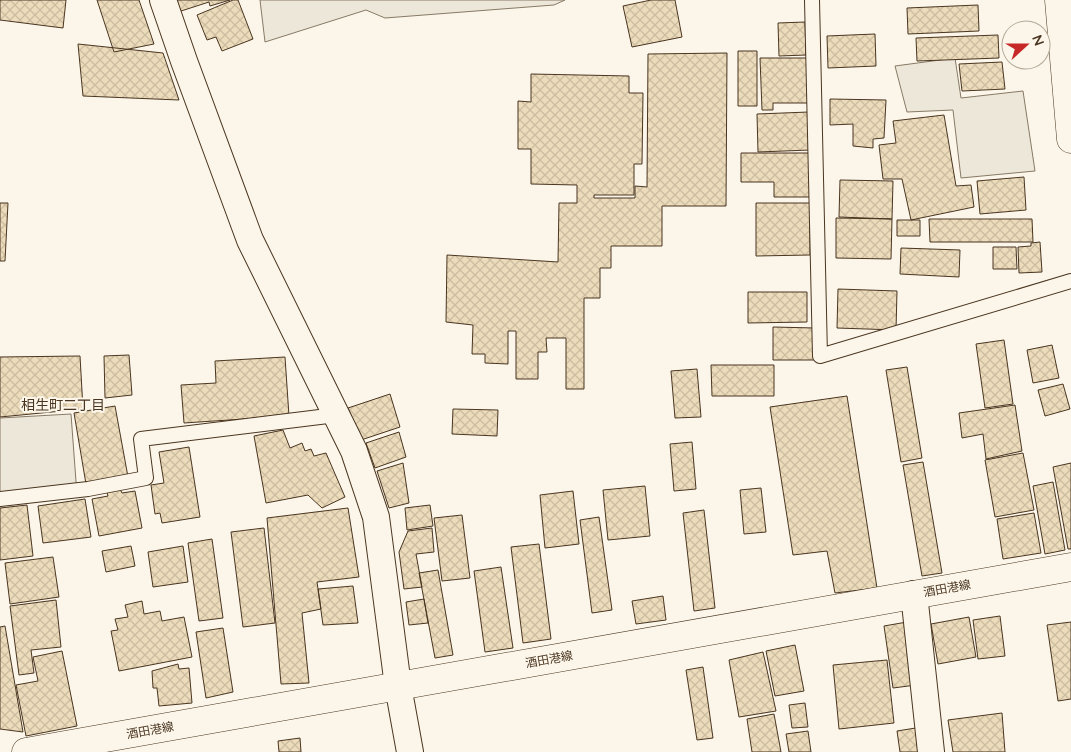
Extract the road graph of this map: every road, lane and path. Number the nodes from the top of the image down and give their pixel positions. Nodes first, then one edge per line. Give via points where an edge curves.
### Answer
1 (163, 0) edge
2 (812, 0) edge
3 (1059, 0) edge
4 (1071, 139) edge
5 (1071, 281) edge
6 (336, 415) junction
7 (0, 499) edge
8 (1071, 567) edge
9 (914, 594) junction
10 (398, 686) junction
11 (26, 752) edge
12 (410, 752) edge
13 (931, 752) edge

1 - 6 street via 250,240
2 - 5 lane via 820,356
3 - 4 main road
6 - 7 lane via 142,440 146,478 88,489
6 - 10 street via 354,451 376,518
8 - 9 main road, 酒田港線
9 - 10 main road, 酒田港線
9 - 13 street
10 - 11 main road, 酒田港線
10 - 12 street

